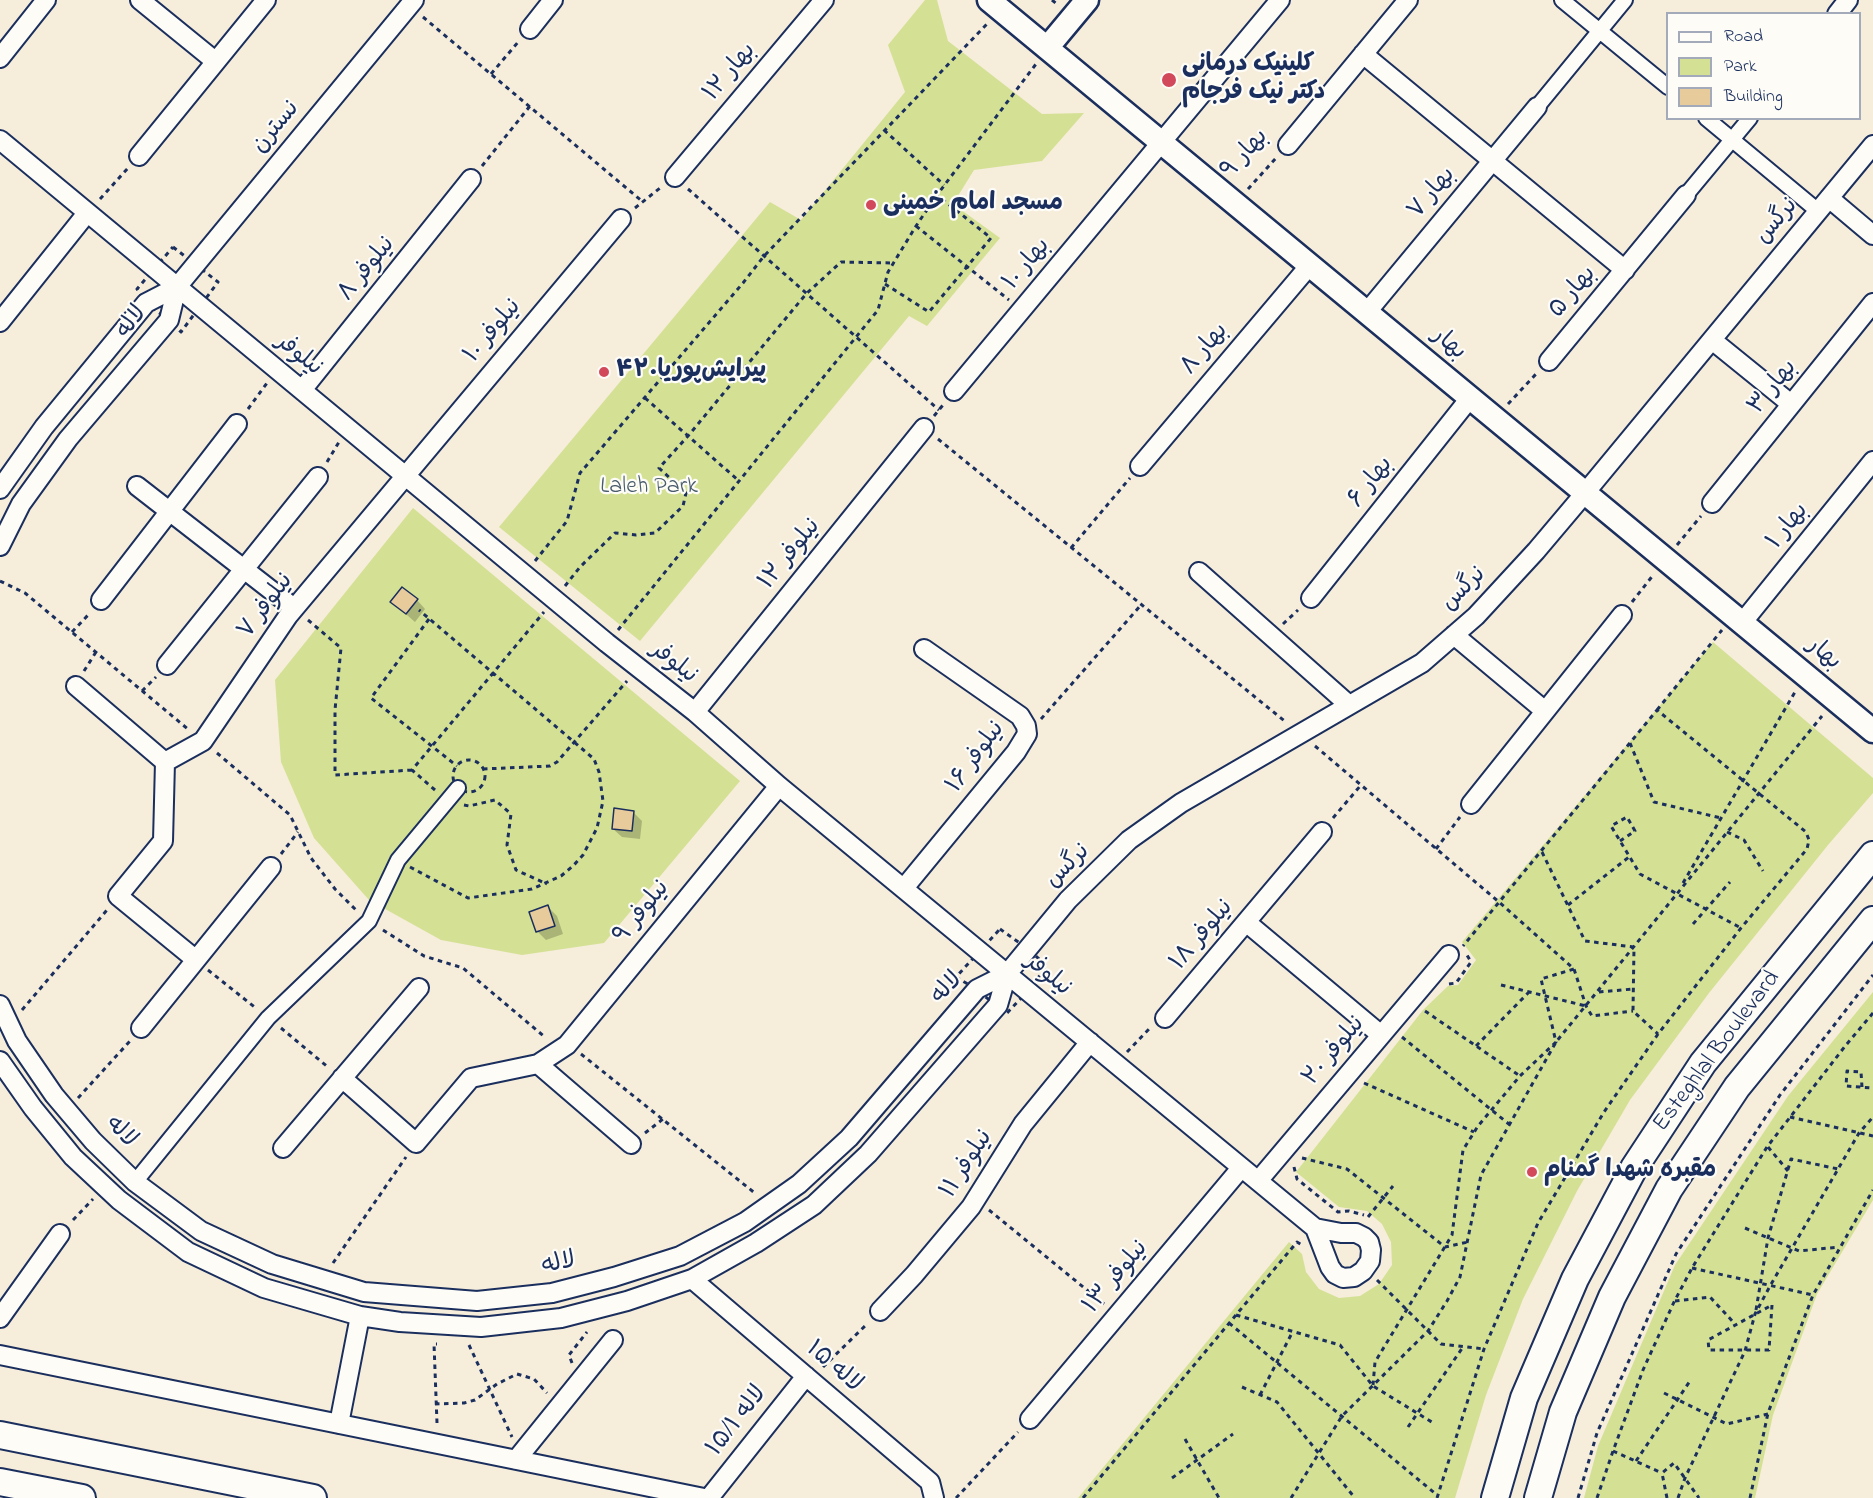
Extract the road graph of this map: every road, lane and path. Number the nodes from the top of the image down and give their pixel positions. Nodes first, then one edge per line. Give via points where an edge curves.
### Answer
1 (46, 0) edge
2 (140, 0) edge
3 (266, 0) edge
4 (553, 0) edge
5 (824, 0) edge
6 (1087, 0) edge
7 (1280, 0) edge
8 (1408, 0) edge
9 (1562, 0) edge
10 (1625, 0) edge
11 (1848, 0) edge
12 (412, 3) edge
13 (999, 3) edge
14 (1839, 12) edge
15 (530, 29) joint
16 (1600, 31) junction
17 (1047, 48) junction
18 (1363, 54) junction
19 (0, 58) edge
20 (215, 61) junction
21 (491, 74) junction
22 (1666, 85) edge
23 (530, 106) junction
24 (1537, 107) joint
25 (1708, 120) edge
26 (1748, 120) edge
27 (884, 130) junction
28 (0, 140) edge
29 (1732, 140) junction
30 (1162, 143) junction
31 (1288, 145) joint
32 (1873, 145) edge
33 (139, 156) joint
34 (1492, 161) junction
35 (675, 177) junction
36 (471, 179) joint
37 (944, 185) junction
38 (937, 195) junction
39 (1686, 195) joint
40 (643, 202) junction
41 (1235, 204) junction
42 (1824, 205) junction
43 (87, 213) junction
44 (621, 219) joint
45 (916, 226) junction
46 (1873, 235) edge
47 (764, 256) junction
48 (893, 263) junction
49 (1310, 265) junction
50 (967, 268) junction
51 (1624, 270) junction
52 (885, 284) junction
53 (177, 287) junction
54 (806, 294) junction
55 (1873, 303) edge
56 (1022, 310) junction
57 (1366, 312) junction
58 (0, 322) edge
59 (856, 338) junction
60 (1712, 340) junction
61 (1549, 361) joint
62 (277, 370) junction
63 (302, 390) junction
64 (954, 391) joint
65 (645, 398) junction
66 (1470, 398) junction
67 (1791, 404) junction
68 (939, 410) junction
69 (1494, 418) junction
70 (237, 424) joint
71 (348, 428) junction
72 (924, 428) junction
73 (688, 436) junction
74 (1873, 460) edge
75 (1140, 466) joint
76 (405, 475) junction
77 (318, 477) joint
78 (739, 481) junction
79 (137, 486) dead end
80 (0, 489) edge
81 (1585, 493) junction
82 (1712, 503) dead end
83 (170, 512) junction
84 (0, 546) edge
85 (1071, 548) junction
86 (244, 569) junction
87 (1199, 572) dead end
88 (525, 574) junction
89 (1311, 598) joint
90 (555, 599) junction
91 (101, 600) joint
92 (1141, 605) junction
93 (294, 608) junction
94 (419, 610) dead end
95 (1622, 615) dead end
96 (429, 619) junction
97 (1737, 619) junction
98 (72, 632) dead end
99 (1270, 635) junction
100 (1454, 635) junction
101 (607, 643) junction
102 (924, 649) dead end
103 (167, 665) dead end
104 (638, 668) junction
105 (493, 673) junction
106 (1805, 675) junction
107 (76, 686) dead end
108 (1835, 700) junction
109 (1349, 705) junction
110 (1657, 710) junction
111 (1545, 711) junction
112 (695, 712) junction
113 (1873, 732) edge
114 (1027, 734) junction
115 (1300, 734) junction
116 (575, 741) junction
117 (1630, 742) junction
118 (432, 746) junction
119 (165, 762) junction
120 (457, 766) dead end
121 (483, 769) dead end
122 (412, 770) junction
123 (1743, 781) junction
124 (1361, 785) junction
125 (779, 786) junction
126 (458, 788) dead end
127 (1759, 794) junction
128 (447, 800) junction
129 (1471, 804) joint
130 (1721, 818) junction
131 (298, 831) dead end
132 (1322, 832) joint
133 (1727, 832) junction
134 (1620, 841) junction
135 (1436, 849) junction
136 (1541, 851) junction
137 (1873, 855) edge
138 (1629, 857) junction
139 (398, 860) junction
140 (271, 867) joint
141 (1763, 871) dead end
142 (1730, 882) dead end
143 (547, 884) junction
144 (904, 888) junction
145 (1677, 894) junction
146 (118, 896) junction
147 (1499, 902) junction
148 (1568, 905) junction
149 (1706, 909) junction
150 (1873, 920) edge
151 (1246, 922) junction
152 (1694, 924) dead end
153 (1742, 928) junction
154 (1634, 947) junction
155 (1449, 954) dead end
156 (195, 959) junction
157 (1574, 969) junction
158 (1007, 974) junction
159 (1873, 975) edge
160 (1444, 985) dead end
161 (1501, 985) dead end
162 (419, 988) dead end
163 (1633, 988) junction
164 (1529, 992) junction
165 (1597, 993) junction
166 (1545, 996) junction
167 (0, 1005) edge
168 (1586, 1006) junction
169 (1423, 1010) dead end
170 (1633, 1011) junction
171 (1873, 1013) edge
172 (1165, 1018) joint
173 (10, 1026) junction
174 (141, 1028) joint
175 (1658, 1034) junction
176 (1388, 1039) junction
177 (1090, 1042) junction
178 (1556, 1042) junction
179 (1476, 1046) junction
180 (0, 1061) edge
181 (538, 1064) junction
182 (1116, 1064) junction
183 (1370, 1075) dead end
184 (1520, 1076) junction
185 (342, 1078) junction
186 (1862, 1087) junction
187 (1873, 1088) edge
188 (1491, 1110) junction
189 (67, 1111) junction
190 (1790, 1117) junction
191 (1873, 1117) edge
192 (663, 1119) dead end
193 (1509, 1125) junction
194 (1474, 1132) junction
195 (1859, 1132) junction
196 (1873, 1136) edge
197 (416, 1143) junction
198 (631, 1144) joint
199 (1767, 1147) junction
200 (282, 1148) dead end
201 (1309, 1150) dead end
202 (1302, 1158) junction
203 (1242, 1168) junction
204 (1838, 1169) junction
205 (1788, 1171) junction
206 (1258, 1181) junction
207 (135, 1182) junction
208 (104, 1186) junction
209 (1393, 1186) dead end
210 (1873, 1190) edge
211 (1383, 1198) junction
212 (976, 1199) junction
213 (1315, 1228) dead end
214 (1745, 1228) dead end
215 (60, 1234) joint
216 (1768, 1238) junction
217 (1468, 1242) junction
218 (1445, 1247) junction
219 (1839, 1247) junction
220 (1791, 1248) junction
221 (1307, 1250) dead end
222 (1692, 1269) junction
223 (692, 1279) junction
224 (322, 1280) junction
225 (1761, 1284) junction
226 (1369, 1286) dead end
227 (1770, 1286) junction
228 (1813, 1295) junction
229 (1674, 1302) junction
230 (1407, 1310) junction
231 (880, 1311) joint
232 (1755, 1314) junction
233 (1117, 1315) junction
234 (1236, 1315) junction
235 (360, 1316) junction
236 (0, 1318) edge
237 (1229, 1323) junction
238 (1736, 1324) junction
239 (465, 1326) junction
240 (1293, 1331) junction
241 (1428, 1331) junction
242 (576, 1333) dead end
243 (613, 1340) dead end
244 (445, 1343) dead end
245 (1463, 1347) junction
246 (1484, 1349) junction
247 (1745, 1351) junction
248 (0, 1355) edge
249 (1277, 1363) junction
250 (573, 1369) dead end
251 (806, 1376) junction
252 (1690, 1381) dead end
253 (1373, 1386) junction
254 (1242, 1387) dead end
255 (490, 1389) junction
256 (1664, 1393) dead end
257 (1260, 1395) junction
258 (550, 1396) dead end
259 (1677, 1399) junction
260 (435, 1404) junction
261 (1768, 1413) junction
262 (1417, 1414) junction
263 (1342, 1416) junction
264 (1714, 1417) junction
265 (1030, 1419) joint
266 (339, 1424) junction
267 (1435, 1424) dead end
268 (447, 1426) dead end
269 (1408, 1427) dead end
270 (1233, 1434) dead end
271 (0, 1435) edge
272 (502, 1437) dead end
273 (1185, 1439) dead end
274 (1612, 1451) junction
275 (1319, 1454) junction
276 (516, 1460) junction
277 (1197, 1460) junction
278 (1636, 1461) junction
279 (1662, 1473) junction
280 (1172, 1478) dead end
281 (1685, 1478) junction
282 (0, 1482) edge
283 (1437, 1496) edge
284 (82, 1498) edge
285 (313, 1498) edge
286 (704, 1498) edge
287 (709, 1498) edge
288 (934, 1498) edge
289 (956, 1498) edge
290 (1083, 1498) edge
291 (1219, 1498) edge
292 (1291, 1498) edge
293 (1355, 1498) edge
294 (1496, 1498) edge
295 (1538, 1498) edge
296 (1578, 1498) edge
297 (1597, 1498) edge
298 (1667, 1498) edge
299 (1678, 1498) edge
300 (1699, 1498) edge
301 (1750, 1498) edge

1 - 19 street
2 - 20 street
3 - 20 street
4 - 15 street
5 - 35 street, بهار ۱۲
6 - 17 street
7 - 30 street, بهار ۱۰
8 - 18 street, بهار ۹
9 - 16 street
10 - 16 street
11 - 14 street
12 - 21 path
12 - 53 street, نسترن
13 - 17 street, بهار
13 - 27 path
15 - 21 path
16 - 22 street
16 - 24 street
17 - 30 street, بهار
17 - 37 path
18 - 31 street, بهار ۹
18 - 34 street
20 - 33 street
21 - 23 path
23 - 36 path
23 - 40 path
24 - 34 street, بهار ۷
25 - 29 street
26 - 29 street
27 - 37 path
27 - 47 path
28 - 43 street, نیلوفر
29 - 39 street
29 - 42 street
30 - 41 street, بهار
30 - 56 street, بهار ۱۰
31 - 41 path, بهار ۹
32 - 42 street, نرگس
33 - 43 path
34 - 51 street
34 - 57 street, بهار ۷
35 - 40 path
35 - 47 path
36 - 63 street, نیلوفر ۸
37 - 38 path
38 - 45 path
38 - 50 path via 991,238
39 - 51 street, بهار ۵
40 - 44 path
41 - 49 street, بهار
42 - 46 street
42 - 60 street, نرگس
43 - 53 street, نیلوفر
43 - 58 street
44 - 76 street, نیلوفر ۱۰
45 - 48 path
45 - 50 path
47 - 54 path
47 - 65 path
48 - 52 path
48 - 54 path via 841,262
49 - 57 street, بهار
49 - 75 street, بهار ۸
50 - 52 path via 929,312
50 - 56 path
51 - 61 street, بهار ۵
52 - 59 path via 878,310
53 - 62 street, نیلوفر
53 - 80 street, لاله via 146,303
53 - 84 street, لاله via 169,320 68,439 21,504
54 - 59 path
54 - 73 path
55 - 67 street, بهار ۳
56 - 64 street, بهار ۱۰
57 - 66 street, بهار
59 - 68 path
59 - 78 path
60 - 67 street
60 - 81 street, نرگس
61 - 69 path
62 - 63 street, نیلوفر
62 - 70 path
63 - 71 street, نیلوفر
64 - 68 path
65 - 73 path
65 - 88 path via 580,473 567,521
66 - 69 street, بهار
66 - 89 street, بهار ۶
67 - 82 street, بهار ۳
68 - 72 path
69 - 81 street, بهار
70 - 83 street
71 - 76 street, نیلوفر
71 - 77 path
72 - 85 path
72 - 112 street, نیلوفر ۱۲
73 - 78 path
73 - 90 path via 659,468 686,493 683,506 655,533 615,533 580,567
74 - 97 street, بهار ۱
75 - 85 path
76 - 88 street, نیلوفر
76 - 93 street, نیلوفر ۷
77 - 86 street
78 - 101 path
79 - 83 street
81 - 97 street, بهار
81 - 100 street, نرگس via 1536,551
83 - 86 street
83 - 91 street
85 - 92 path
86 - 93 street
86 - 103 street
87 - 99 street
88 - 90 street, نیلوفر
89 - 99 path
90 - 101 street, نیلوفر
90 - 105 path
91 - 98 path
92 - 114 path
92 - 115 path
93 - 119 street, نیلوفر ۷ via 203,741
93 - 122 path via 341,648 335,710 335,775
94 - 96 path
95 - 111 street
96 - 105 path
96 - 118 path via 370,698
97 - 106 street, بهار
97 - 110 path
99 - 109 street
100 - 109 street, نرگس via 1422,663
100 - 111 street
101 - 104 street, نیلوفر
102 - 114 street, نیلوفر ۱۶ via 1020,716
104 - 112 street, نیلوفر
104 - 116 path
105 - 116 path
105 - 118 path
106 - 108 street, بهار
106 - 123 path
107 - 119 street
108 - 113 street, بهار
108 - 127 path
109 - 115 street, نرگس
110 - 117 path
110 - 123 path
111 - 129 street
112 - 125 street, نیلوفر
114 - 144 street, نیلوفر ۱۶
115 - 124 path
115 - 158 street, نرگس via 1181,803 1129,840 1068,900
116 - 121 path via 550,766
116 - 143 path via 597,765 602,786 601,815 583,855
117 - 130 path via 1654,802
117 - 136 path
118 - 120 path
118 - 122 path
119 - 146 street via 163,841
122 - 128 path
123 - 127 path
123 - 130 path
124 - 132 path
124 - 135 path
125 - 144 street, نیلوفر
125 - 181 street, نیلوفر ۹ via 567,1045
126 - 128 street
127 - 133 path
127 - 153 path via 1806,832 1809,840 1807,849
128 - 139 street
128 - 143 path via 469,806 495,800 511,814 507,845 516,870
129 - 135 path
130 - 145 path
131 - 140 path
132 - 151 street, نیلوفر ۱۸
133 - 141 path via 1744,840
133 - 145 path
134 - 134 path via 1611,826 1627,817 1635,831
134 - 138 path
135 - 147 path
136 - 147 path
136 - 148 path
137 - 294 main road, Esteghlal Boulevard via 1704,1063 1634,1168 1575,1279 1524,1398
138 - 145 path via 1640,874
138 - 148 path
139 - 143 path via 468,898
139 - 207 street via 369,921 268,1018
140 - 156 street
142 - 149 path
144 - 158 street, نیلوفر
145 - 149 path
145 - 154 path
146 - 156 street
146 - 173 path
147 - 157 path
147 - 160 path via 1462,947 1471,962 1456,983
148 - 154 path via 1585,941
149 - 152 path
149 - 153 path
150 - 295 main road, Esteghlal Boulevard via 1737,1087 1670,1189 1612,1296 1563,1412
151 - 172 street, نیلوفر ۱۸
151 - 176 street
153 - 175 path
154 - 163 path
154 - 165 path
155 - 176 street, نیلوفر ۲۰
156 - 174 street
157 - 166 path via 1540,979
157 - 168 path
158 - 177 street, نیلوفر
158 - 223 street, لاله via 998,1005 868,1154 814,1205
158 - 224 street, لاله via 977,989 849,1138 799,1184 745,1222 680,1256 552,1293 477,1301 364,1292
159 - 296 path via 1780,1095 1676,1254 1597,1433
161 - 164 path
162 - 185 street
163 - 165 path
163 - 170 path
164 - 166 path
164 - 179 path
165 - 168 path
166 - 168 path
166 - 178 path
167 - 173 street, لاله
168 - 170 path via 1592,1016
168 - 178 path
169 - 179 path
170 - 175 path
171 - 190 path
172 - 182 path via 1155,1023
173 - 189 street, لاله
174 - 189 path
175 - 246 path via 1604,1112 1538,1223
176 - 188 path via 1402,1036
176 - 206 street, نیلوفر ۲۰
177 - 182 street, نیلوفر
177 - 212 street, نیلوفر ۱۱ via 1023,1124
178 - 184 path
178 - 193 path
179 - 184 path
180 - 208 street, لاله via 73,1157
181 - 197 street via 471,1078
181 - 198 street
182 - 203 street, نیلوفر
183 - 194 path via 1364,1083
184 - 188 path
185 - 197 street
185 - 200 street
186 - 186 path via 1861,1072 1847,1071 1846,1086
186 - 187 path
188 - 193 path
188 - 194 path
189 - 207 street, لاله
190 - 195 path
190 - 199 path
191 - 195 path
192 - 198 path
193 - 217 path via 1481,1175
194 - 218 path via 1463,1150 1452,1235
195 - 196 path
195 - 204 path
197 - 224 path
199 - 205 path
199 - 222 path
201 - 202 path
202 - 211 path via 1347,1169
202 - 211 path via 1293,1168 1297,1179 1338,1212 1368,1217
203 - 206 street, نیلوفر
203 - 233 street, نیلوفر ۱۳
204 - 205 path via 1791,1159
204 - 220 path
205 - 216 path
206 - 213 street, نیلوفر
207 - 224 street, لاله via 201,1231 272,1264
208 - 215 path
208 - 235 street, لاله via 188,1252 264,1288
209 - 211 path
210 - 219 path
211 - 218 path
212 - 231 street, نیلوفر ۱۱
212 - 233 path
214 - 216 path
215 - 236 street
216 - 220 path
216 - 225 path
217 - 218 path
217 - 241 path via 1460,1277
218 - 230 path
219 - 220 path via 1799,1251
219 - 228 path
220 - 227 path
221 - 234 path via 1297,1242
222 - 225 path
222 - 229 path
223 - 239 street, لاله via 561,1318
223 - 251 street, لاله ۱۵
225 - 227 path
225 - 232 path
226 - 230 path via 1376,1280
227 - 228 path
227 - 232 path
228 - 261 path
229 - 238 path via 1710,1297
229 - 274 path
230 - 241 path
230 - 253 path via 1375,1362
231 - 251 path via 823,1367
232 - 238 path
232 - 247 path
232 - 247 path via 1772,1305 1769,1350
233 - 265 street, نیلوفر ۱۳
234 - 237 path
234 - 240 path
235 - 239 street, لاله
235 - 266 street
237 - 249 path
237 - 290 path
238 - 247 path via 1708,1340 1709,1350
239 - 255 path via 467,1341
240 - 249 path
240 - 253 path via 1340,1345
241 - 245 path via 1442,1344
241 - 253 path
242 - 250 path via 587,1332 569,1355
243 - 276 street
244 - 260 path via 434,1344
245 - 246 path
245 - 262 path
246 - 283 path
247 - 264 path
248 - 266 street
249 - 257 path
249 - 263 path
251 - 287 street, لاله ۱۵/۱
251 - 288 street, لاله ۱۵ via 930,1482
252 - 259 path
253 - 262 path
253 - 263 path
254 - 257 path
255 - 258 path via 517,1374 534,1379
255 - 260 path via 475,1400
255 - 272 path via 514,1440
256 - 259 path
257 - 275 path via 1277,1402
259 - 264 path
259 - 278 path
260 - 268 path via 435,1423
261 - 264 path via 1727,1424
261 - 301 path
262 - 267 path
262 - 269 path
263 - 275 path
263 - 283 path
264 - 281 path
265 - 289 path
266 - 276 street
270 - 277 path
271 - 285 main road
273 - 277 path
274 - 278 path
274 - 297 path
275 - 292 path
275 - 293 path
276 - 286 street
277 - 280 path
277 - 291 path
278 - 279 path
279 - 281 path via 1674,1463
279 - 298 path
281 - 299 path
281 - 300 path
282 - 284 main road

